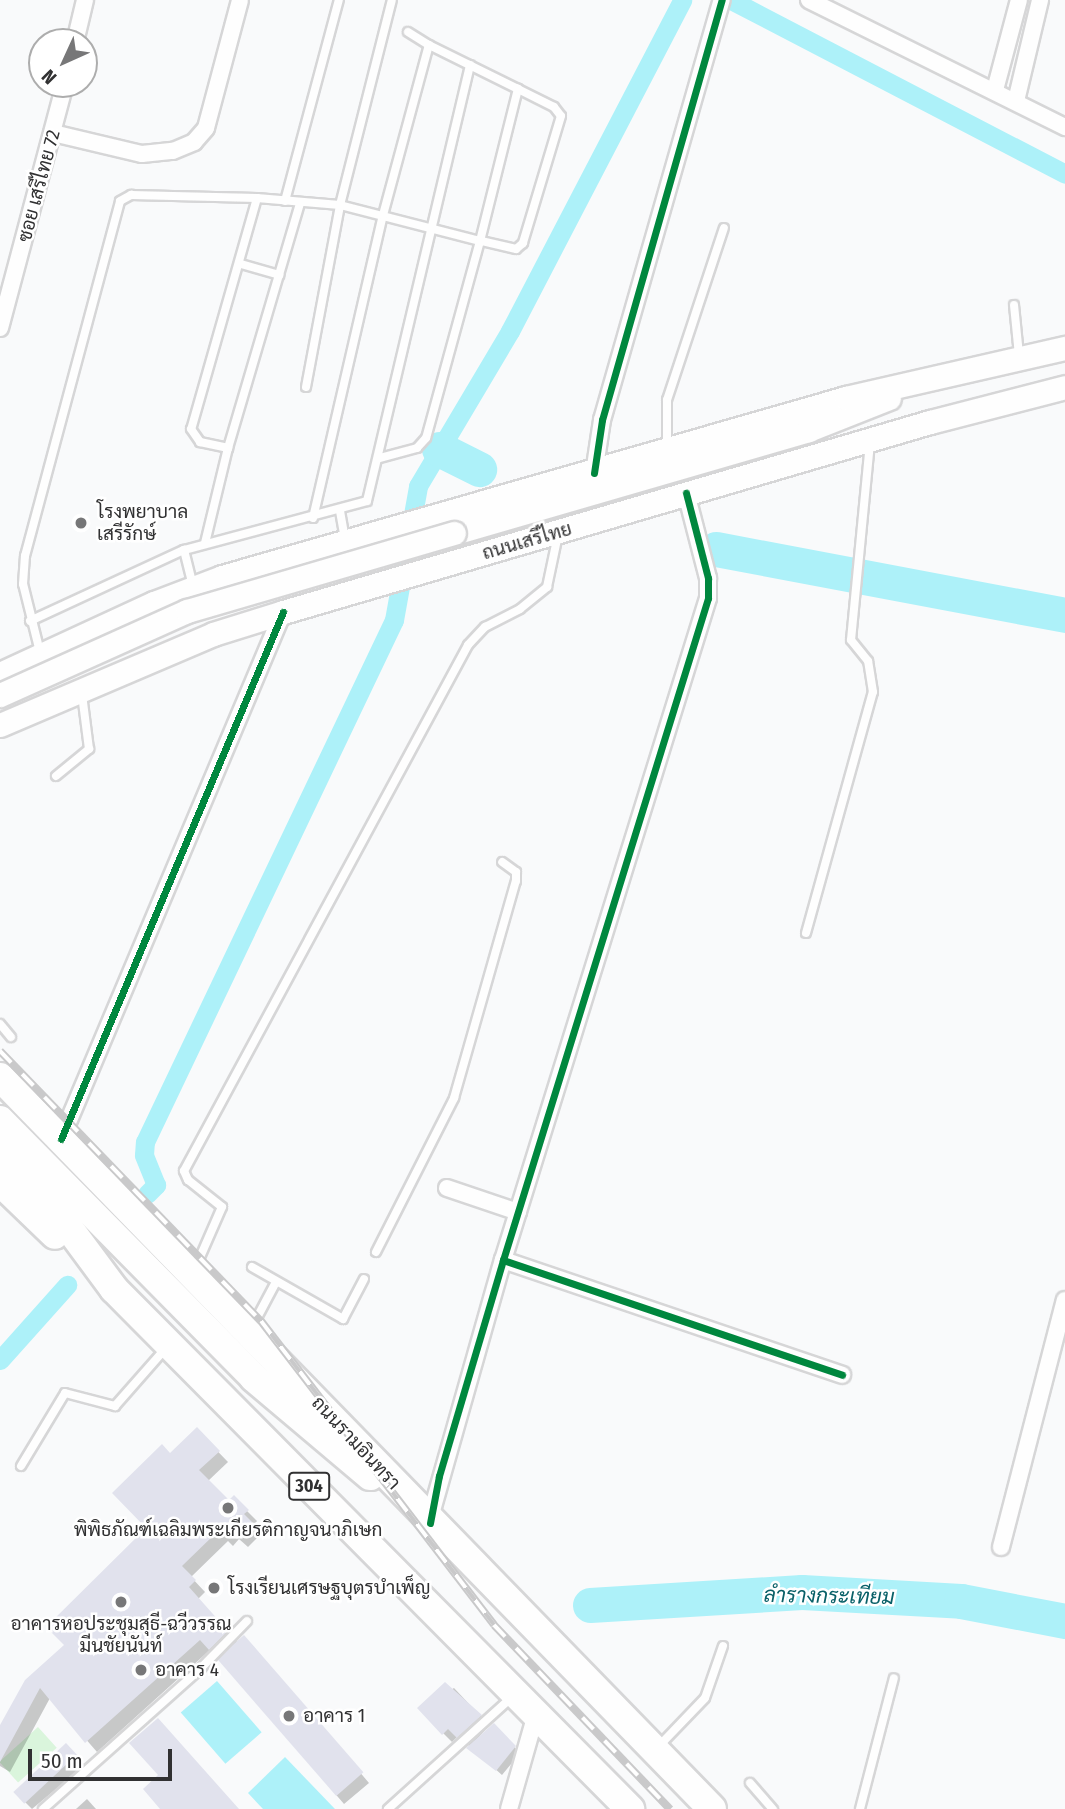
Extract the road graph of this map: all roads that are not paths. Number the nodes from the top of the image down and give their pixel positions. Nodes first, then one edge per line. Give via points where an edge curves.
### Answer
1 (85, 0) edge
2 (240, 0) edge
3 (340, 0) edge
4 (393, 0) edge
5 (722, 0) edge
6 (1019, 0) edge
7 (1040, 0) edge
8 (817, 2) edge
9 (78, 28) edge
10 (408, 32) dead end
11 (429, 45) junction
12 (470, 65) junction
13 (518, 89) junction
14 (995, 90) junction
15 (62, 98) edge
16 (1016, 101) junction
17 (1065, 127) edge
18 (53, 133) junction
19 (257, 198) junction
20 (285, 201) junction
21 (300, 203) junction
22 (340, 205) junction
23 (383, 215) junction
24 (428, 228) junction
25 (724, 228) dead end
26 (480, 241) junction
27 (241, 264) junction
28 (279, 275) junction
29 (1014, 305) dead end
30 (0, 328) edge
31 (1065, 348) edge
32 (1019, 358) junction
33 (922, 382) junction
34 (306, 387) dead end
35 (1065, 387) edge
36 (870, 440) junction
37 (228, 448) junction
38 (667, 451) junction
39 (379, 458) junction
40 (594, 473) junction
41 (686, 493) junction
42 (340, 511) junction
43 (313, 518) junction
44 (559, 531) junction
45 (205, 543) junction
46 (346, 543) junction
47 (184, 550) junction
48 (193, 587) junction
49 (283, 612) junction
50 (30, 621) junction
51 (102, 628) junction
52 (40, 654) junction
53 (118, 673) junction
54 (0, 674) edge
55 (80, 688) junction
56 (0, 695) edge
57 (0, 725) edge
58 (57, 776) dead end
59 (502, 862) dead end
60 (806, 933) dead end
61 (0, 1024) edge
62 (11, 1037) dead end
63 (0, 1077) edge
64 (0, 1120) edge
65 (61, 1139) junction
66 (0, 1153) edge
67 (1, 1185) edge
68 (447, 1188) dead end
69 (518, 1212) junction
70 (376, 1252) dead end
71 (503, 1260) junction
72 (252, 1267) dead end
73 (193, 1273) junction
74 (364, 1279) dead end
75 (276, 1282) junction
76 (114, 1289) junction
77 (1065, 1300) edge
78 (250, 1331) junction
79 (169, 1344) junction
80 (842, 1375) dead end
81 (21, 1466) dead end
82 (429, 1523) junction
83 (1001, 1547) dead end
84 (247, 1621) dead end
85 (723, 1646) dead end
86 (894, 1678) dead end
87 (515, 1693) junction
88 (536, 1714) junction
89 (654, 1750) junction
90 (750, 1783) dead end
91 (43, 1809) edge
92 (388, 1809) edge
93 (509, 1809) edge
94 (630, 1809) edge
95 (712, 1809) edge
96 (773, 1809) edge
97 (860, 1809) edge

1 - 9 street
2 - 18 street via 206,128 194,142 173,151 142,154
3 - 20 lane
4 - 22 lane
5 - 40 street via 602,420
6 - 14 street
7 - 16 street
8 - 14 street
10 - 11 lane
11 - 12 lane
11 - 23 lane
12 - 13 lane
12 - 24 lane
13 - 26 lane
13 - 26 lane via 554,107 561,116 520,247
14 - 16 street
15 - 18 street, ซอย เสรีไทย 72
16 - 17 street
18 - 30 street, ซอย เสรีไทย 72
19 - 20 lane
19 - 27 lane
19 - 50 lane via 131,195 120,201 25,556 23,584
20 - 21 lane
21 - 22 lane
21 - 28 lane
22 - 23 lane
22 - 34 lane
23 - 24 lane
23 - 43 lane
24 - 26 lane
24 - 39 lane
25 - 38 lane via 667,400
26 - 39 lane via 426,438 416,448
27 - 28 lane
27 - 37 lane via 191,429 200,442
28 - 37 lane
29 - 32 lane
31 - 32 main road
32 - 33 main road
33 - 38 main road via 845,398
33 - 56 main road, bridge via 808,430 187,611
35 - 36 main road, ถนนเสรีไทย
36 - 41 main road, ถนนเสรีไทย
36 - 60 lane via 851,640 868,661 873,692
37 - 45 lane
38 - 40 main road
39 - 42 lane via 368,501
40 - 46 main road
41 - 44 main road, ถนนเสรีไทย
41 - 69 street via 708,578 708,598
42 - 43 lane
42 - 46 lane
43 - 45 lane
44 - 49 main road, ถนนเสรีไทย
44 - 73 lane via 547,587 520,609 485,627 468,645 184,1171 188,1180 222,1206
45 - 47 lane
46 - 48 main road
47 - 48 lane
47 - 50 lane
48 - 51 main road
49 - 53 main road, ถนนเสรีไทย
49 - 65 street
50 - 52 lane
51 - 52 main road
51 - 53 main road via 98,653
52 - 54 main road
53 - 55 main road, ถนนเสรีไทย
55 - 57 main road, ถนนเสรีไทย
55 - 58 lane via 89,748
59 - 70 lane via 516,872 516,881 454,1098
61 - 62 lane
63 - 65 highway, ถนนรามอินทรา
64 - 82 highway via 254,1378
65 - 73 highway, ถนนรามอินทรา
66 - 76 highway, 304 via 60,1216
67 - 76 highway
68 - 69 street
69 - 71 street
71 - 80 street
71 - 82 street
72 - 75 lane
73 - 78 highway, ถนนรามอินทรา
74 - 75 lane via 343,1319
75 - 78 lane
76 - 79 highway, 304
77 - 83 street
78 - 82 highway, ถนนรามอินทรา
79 - 81 lane via 116,1406 65,1393
79 - 87 highway, 304
82 - 89 highway, ถนนรามอินทรา
84 - 91 lane
85 - 89 lane via 705,1698
86 - 97 lane
87 - 88 highway, 304
87 - 92 lane
88 - 93 street
88 - 94 highway, 304
89 - 95 highway, ถนนรามอินทรา
90 - 96 lane

